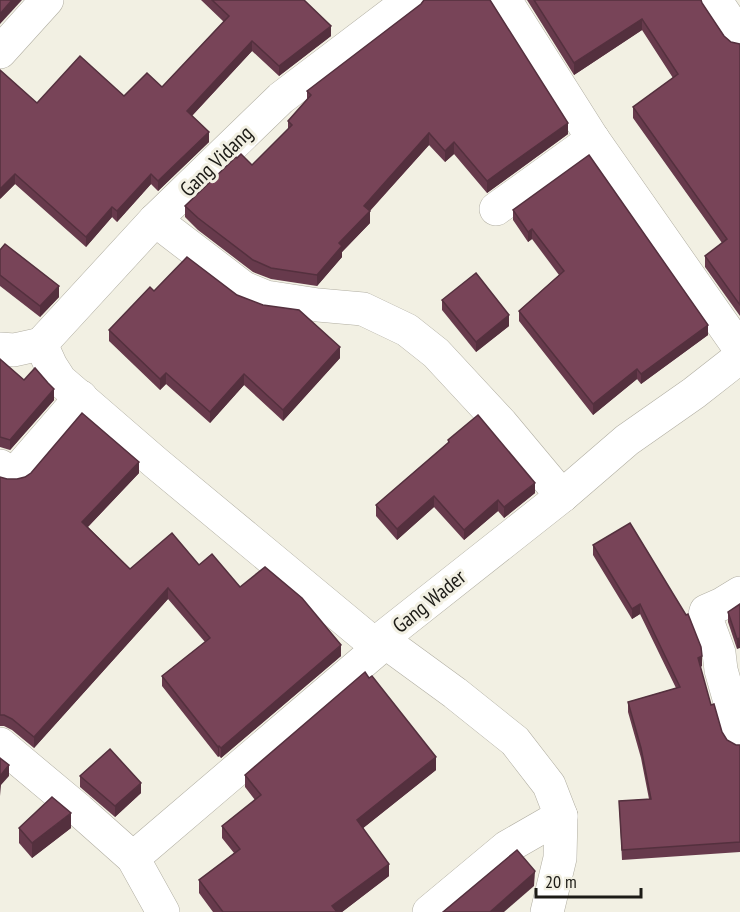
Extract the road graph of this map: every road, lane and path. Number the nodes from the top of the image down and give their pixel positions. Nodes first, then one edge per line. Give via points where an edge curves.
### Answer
1 (47, 0) edge
2 (410, 0) edge
3 (505, 0) edge
4 (718, 4) dead end
5 (740, 37) edge
6 (0, 52) edge
7 (593, 139) junction
8 (496, 209) dead end
9 (155, 220) junction
10 (41, 344) junction
11 (0, 349) edge
12 (740, 349) edge
13 (740, 357) edge
14 (81, 398) junction
15 (0, 466) edge
16 (561, 495) junction
17 (724, 602) edge
18 (380, 643) junction
19 (740, 737) edge
20 (0, 744) edge
21 (561, 816) junction
22 (133, 858) junction
23 (163, 912) edge
24 (429, 912) edge
25 (547, 912) edge

1 - 6 street
2 - 9 street, Gang Vidang via 281,98
3 - 7 street
4 - 5 street
7 - 8 street
7 - 12 street
9 - 10 street, Gang Vidang
9 - 16 street via 244,288 266,297 363,309 407,330 436,353
10 - 11 street
10 - 14 street via 60,380
13 - 16 street, Gang Wader via 627,440
14 - 15 street via 17,471
14 - 18 street via 156,464
16 - 18 street, Gang Wader
17 - 19 street via 706,610 705,615
18 - 21 street via 455,693 514,741 549,785
18 - 22 street, Gang Wader
20 - 22 street
21 - 24 street via 507,847
21 - 25 street via 560,858
22 - 23 street

